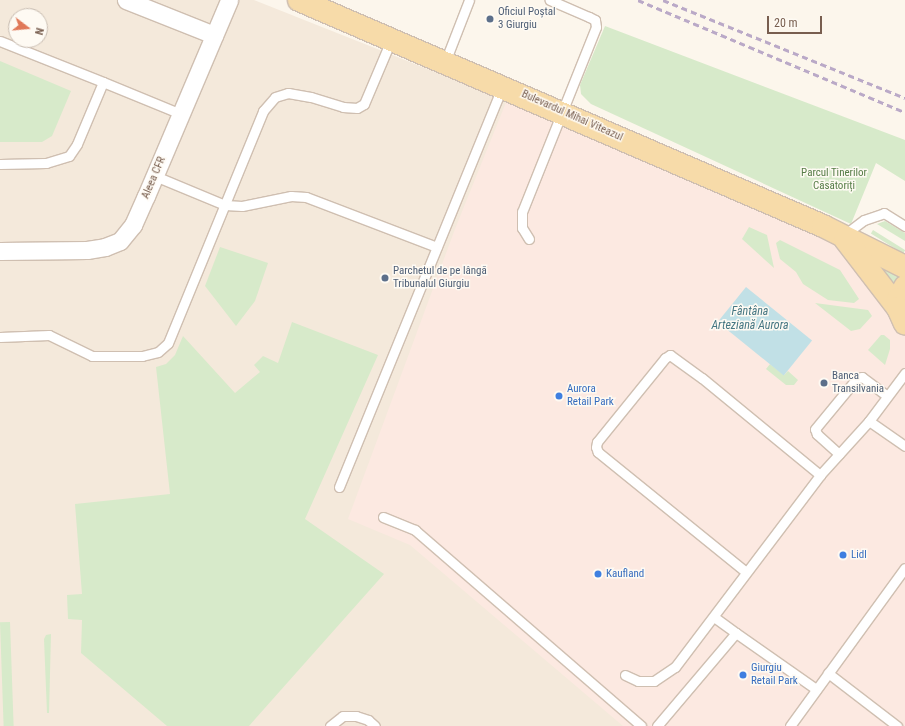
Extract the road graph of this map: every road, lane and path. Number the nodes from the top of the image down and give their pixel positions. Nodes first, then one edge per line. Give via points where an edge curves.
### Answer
1 (126, 0) edge
2 (230, 0) edge
3 (299, 0) edge
4 (469, 0) edge
5 (550, 0) edge
6 (214, 35) junction
7 (392, 39) junction
8 (0, 41) edge
9 (445, 62) junction
10 (102, 82) junction
11 (503, 86) junction
12 (561, 111) junction
13 (181, 114) junction
14 (0, 164) edge
15 (155, 176) junction
16 (225, 205) junction
17 (905, 226) edge
18 (843, 236) junction
19 (529, 239) dead end
20 (437, 247) junction
21 (0, 251) edge
22 (905, 267) edge
23 (905, 287) edge
24 (901, 316) edge
25 (0, 337) edge
26 (905, 372) edge
27 (887, 396) junction
28 (869, 421) junction
29 (905, 446) edge
30 (839, 454) junction
31 (820, 475) junction
32 (339, 488) dead end
33 (383, 517) dead end
34 (905, 568) edge
35 (746, 572) junction
36 (714, 617) junction
37 (736, 633) junction
38 (828, 673) junction
39 (626, 675) dead end
40 (816, 689) junction
41 (330, 726) edge
42 (375, 726) edge
43 (641, 726) edge
44 (656, 726) edge
45 (790, 726) edge
46 (897, 726) edge

1 - 6 street
2 - 6 street, Aleea CFR
3 - 7 main road, Bulevardul Mihai Viteazul
4 - 9 lane
5 - 12 lane via 595,20 596,28
6 - 13 street, Aleea CFR
7 - 9 main road, Bulevardul Mihai Viteazul
7 - 16 lane via 371,92 364,104 357,108 344,107 311,97 288,94 275,97 263,111
8 - 10 lane
9 - 11 main road, Bulevardul Mihai Viteazul
10 - 13 lane
10 - 14 lane via 77,144 69,156 46,163
11 - 12 main road, Bulevardul Mihai Viteazul
11 - 20 lane
12 - 18 main road, Bulevardul Mihai Viteazul
12 - 19 lane via 522,212 522,228
13 - 15 street, Aleea CFR
15 - 16 lane
15 - 21 street, Aleea CFR via 133,225 120,241 87,250
16 - 20 lane via 252,205 301,196
16 - 25 lane via 168,343 158,352 142,356 92,356 49,335
17 - 18 lane via 884,213 864,220
18 - 22 main road, Bulevardul Mihai Viteazul
18 - 24 main road, Bulevardul Mihai Viteazul
20 - 32 lane
23 - 24 main road via 898,299
26 - 27 lane
27 - 28 lane
27 - 30 lane via 862,377 857,378 815,429 817,434
28 - 29 lane
28 - 30 lane
30 - 31 lane
31 - 35 lane
31 - 35 lane via 670,355 597,442 598,452
33 - 43 lane via 415,530
34 - 38 lane
35 - 36 lane
36 - 37 lane
36 - 39 lane via 675,667 661,678 638,681
37 - 40 lane
37 - 44 lane
38 - 40 lane
38 - 46 lane
40 - 45 lane
41 - 42 lane via 343,716 356,716 368,720

